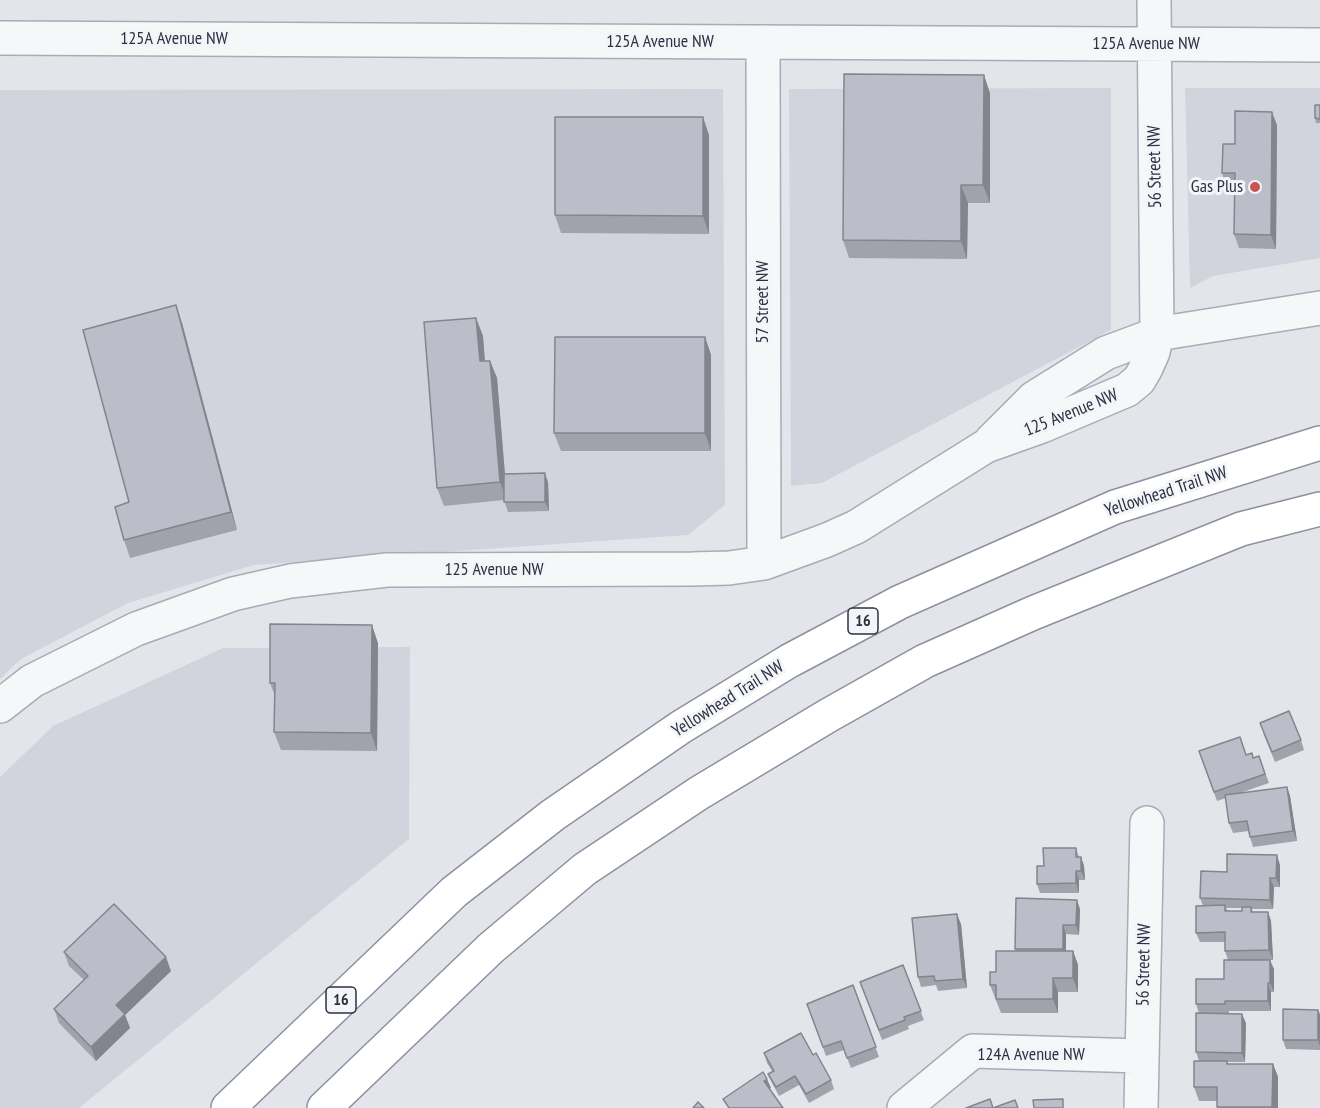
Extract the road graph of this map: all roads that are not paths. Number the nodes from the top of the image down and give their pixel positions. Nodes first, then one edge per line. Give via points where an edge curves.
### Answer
1 (1154, 0) edge
2 (0, 38) edge
3 (763, 42) junction
4 (1154, 44) junction
5 (1320, 45) edge
6 (1320, 308) edge
7 (1157, 334) junction
8 (1320, 443) edge
9 (986, 446) junction
10 (1320, 509) edge
11 (764, 563) junction
12 (0, 706) edge
13 (1148, 823) dead end
14 (1142, 1056) junction
15 (228, 1108) edge
16 (324, 1108) edge
17 (904, 1108) edge
18 (1142, 1108) edge

1 - 4 street, 56 Street NW
2 - 3 street, 125A Avenue NW
3 - 4 street, 125A Avenue NW
3 - 11 street, 57 Street NW
4 - 5 street, 125A Avenue NW
4 - 7 street, 56 Street NW
6 - 7 street, 125 Avenue NW
7 - 9 street, 125 Avenue NW via 1106,353 1034,398
7 - 9 street, 125 Avenue NW via 1146,368 1127,390
8 - 15 highway, Yellowhead Trail NW / 16 via 1115,507 900,602 789,661 681,727 553,815 454,892
9 - 11 street, 125 Avenue NW via 856,527
10 - 16 highway via 1241,529 925,661 709,787 585,869 491,948
11 - 12 street, 125 Avenue NW via 710,569 387,570 290,581 233,594 136,628 32,681
13 - 14 street, 56 Street NW
14 - 17 street, 124A Avenue NW via 973,1051
14 - 18 street, 56 Street NW

